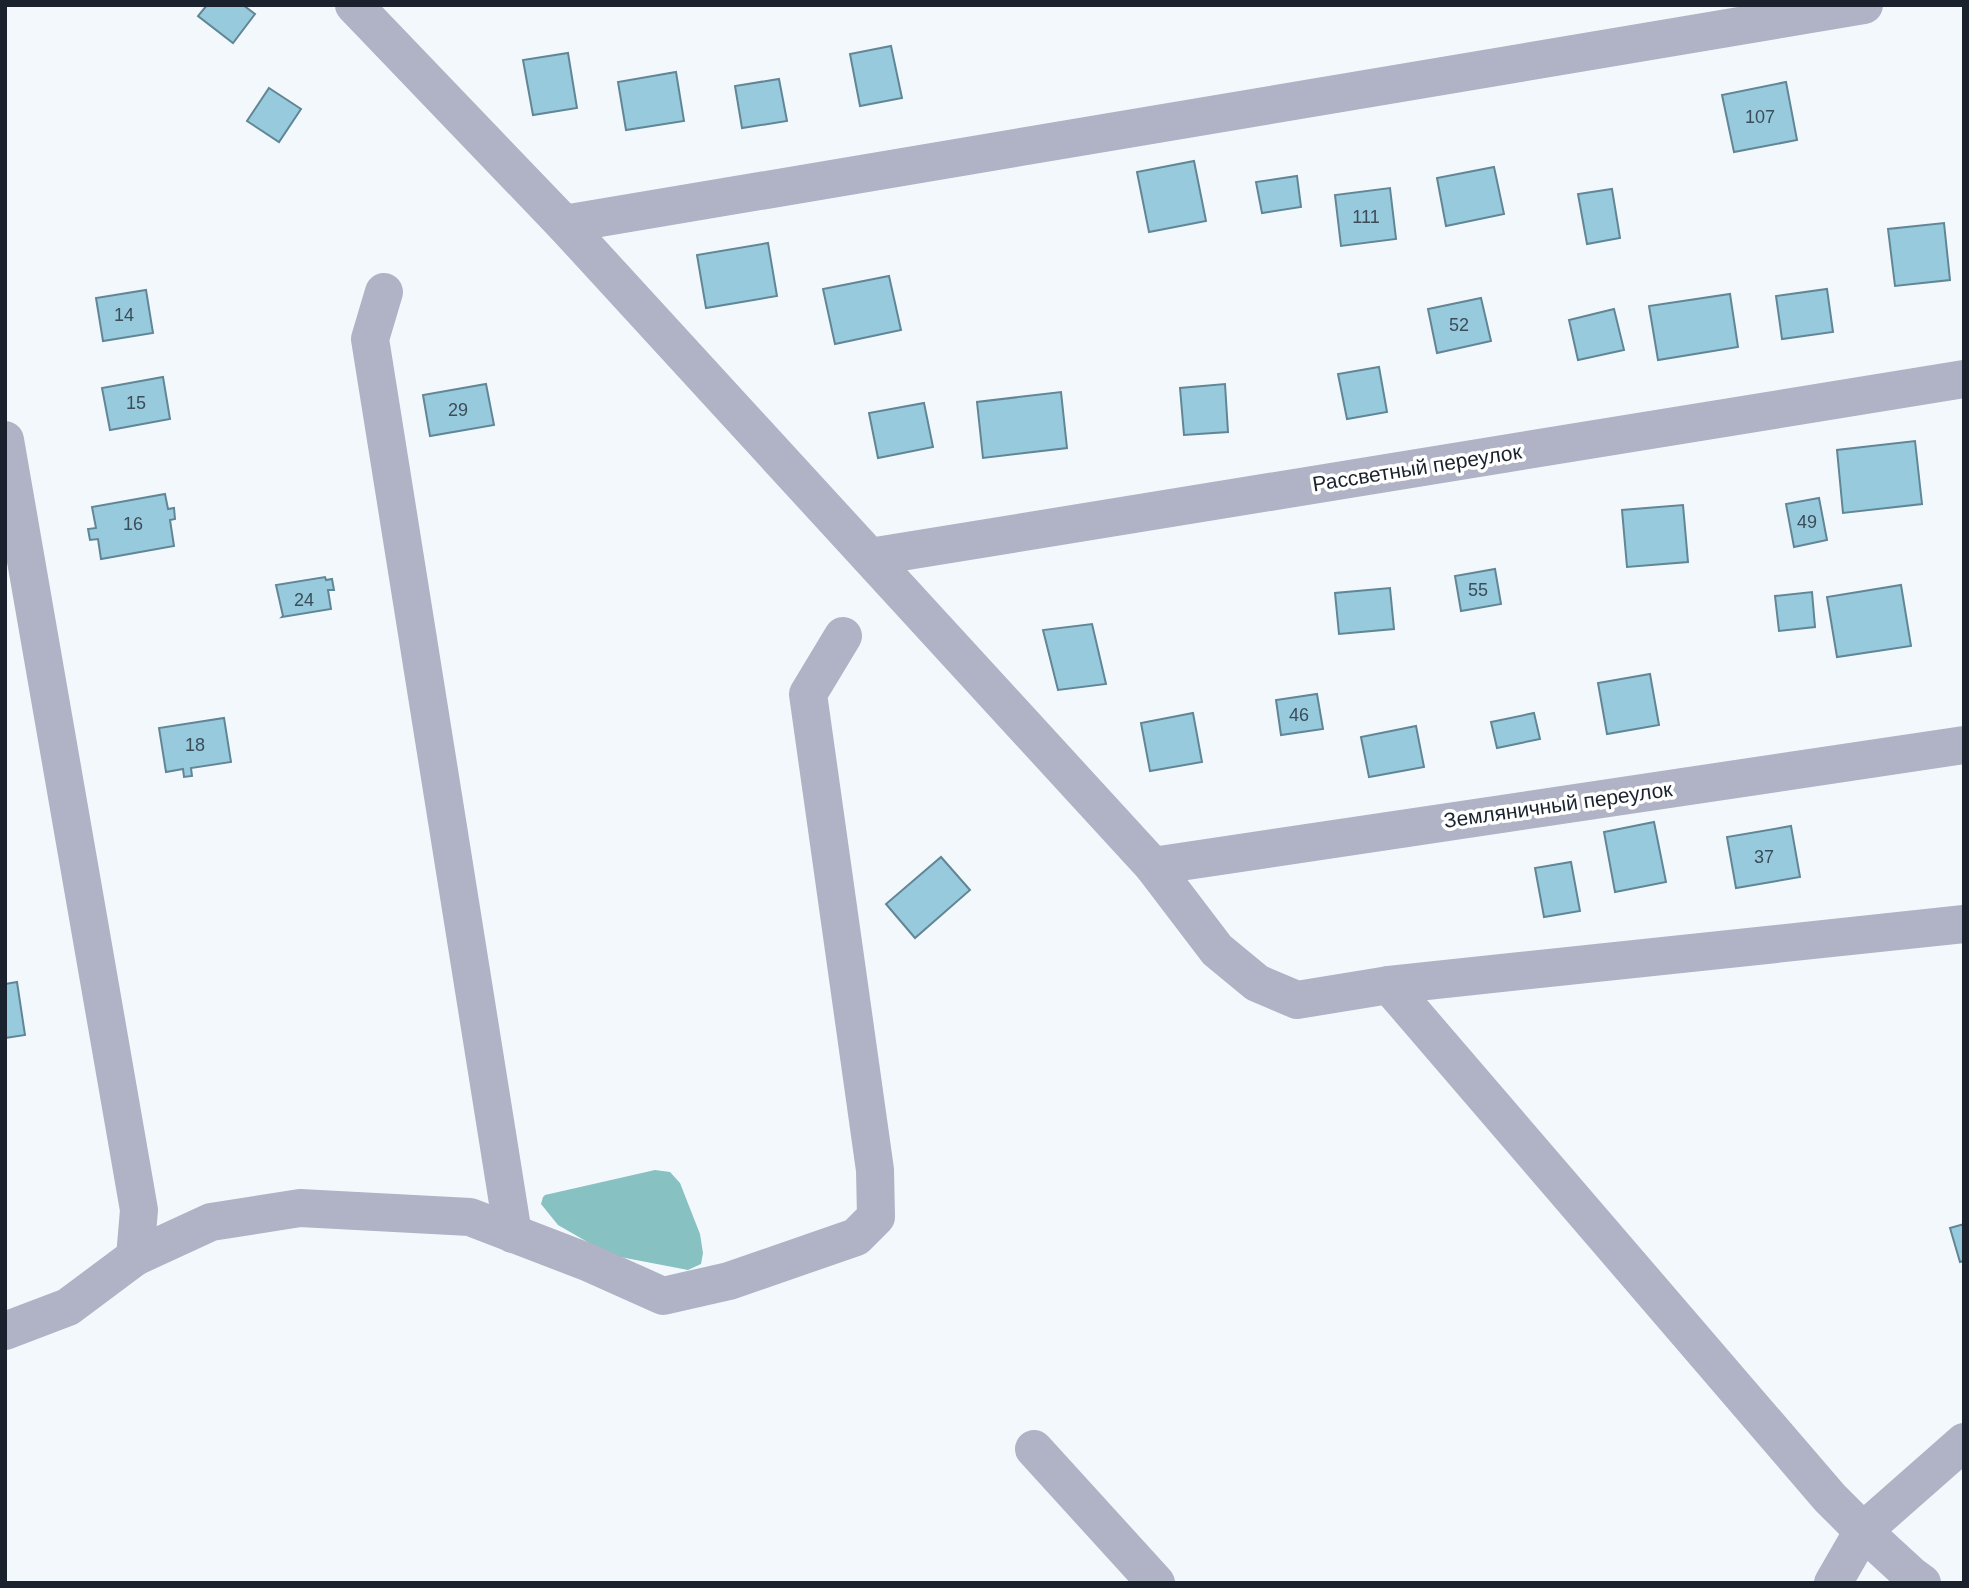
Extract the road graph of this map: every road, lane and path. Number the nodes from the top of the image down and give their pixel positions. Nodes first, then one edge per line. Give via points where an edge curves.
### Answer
1 (354, 5) edge
2 (1864, 5) edge
3 (564, 224) junction
4 (384, 292) dead end
5 (1964, 379) edge
6 (5, 440) edge
7 (870, 557) junction
8 (844, 636) dead end
9 (1964, 745) edge
10 (1153, 866) junction
11 (1964, 924) edge
12 (1389, 985) junction
13 (513, 1234) junction
14 (135, 1257) junction
15 (5, 1331) edge
16 (1964, 1442) edge
17 (1034, 1449) dead end
18 (1863, 1531) junction
19 (1156, 1583) edge
20 (1833, 1583) edge
21 (1922, 1583) edge

1 - 3 street
2 - 3 street
3 - 7 street
4 - 13 street via 370,339
5 - 7 street, Рассветный переулок
6 - 14 street via 139,1210
7 - 10 street
8 - 13 street via 808,694 875,1170 876,1217 856,1237 729,1281 663,1296
9 - 10 street, Земляничный переулок
10 - 12 street via 1217,950 1257,983 1297,1000
11 - 12 street
12 - 18 street
13 - 14 street via 470,1217 300,1208 211,1222
14 - 15 street via 68,1307
16 - 18 street
17 - 19 street
18 - 20 street
18 - 21 street

